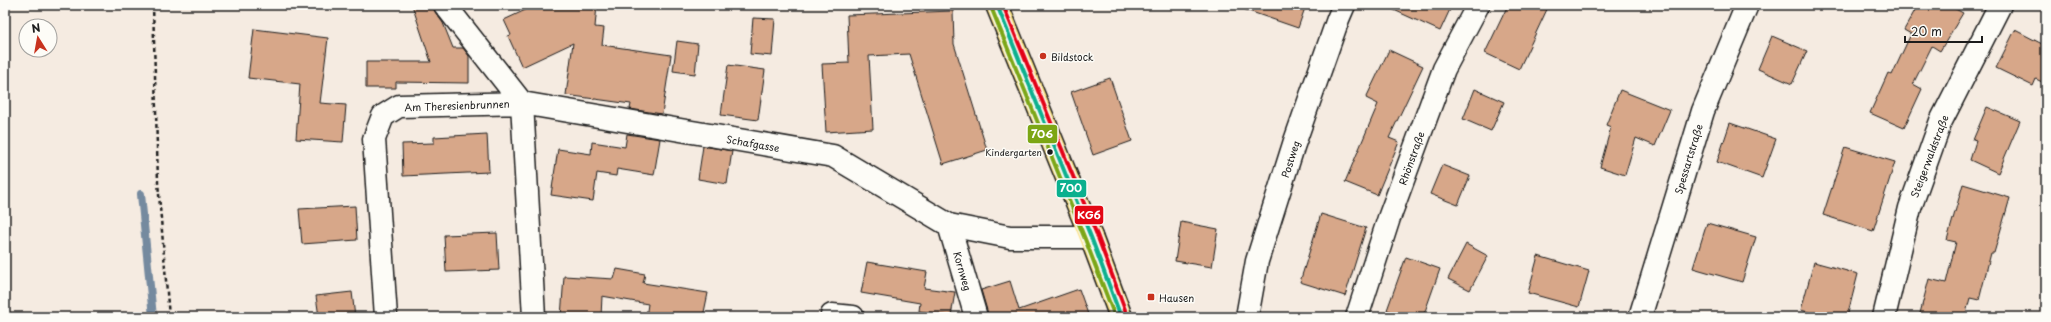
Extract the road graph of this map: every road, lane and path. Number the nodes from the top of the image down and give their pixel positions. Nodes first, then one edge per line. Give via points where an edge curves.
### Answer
1 (153, 5) edge
2 (444, 5) edge
3 (997, 5) edge
4 (1344, 5) edge
5 (1478, 5) edge
6 (1746, 5) edge
7 (2000, 5) edge
8 (522, 103) junction
9 (949, 225) junction
10 (1091, 237) junction
11 (169, 317) edge
12 (386, 317) edge
13 (534, 317) edge
14 (976, 317) edge
15 (1121, 317) edge
16 (1247, 317) edge
17 (1358, 317) edge
18 (1640, 317) edge
19 (1884, 317) edge

1 - 11 path via 158,182
2 - 8 street
3 - 10 main road
4 - 16 street, Postweg via 1257,262
5 - 17 street, Rhönstraße via 1444,70 1389,218
6 - 18 street, Spessartstraße via 1703,111
7 - 19 street, Steigerwaldstraße via 1941,122 1910,208
8 - 9 street, Schafgasse via 833,156
8 - 12 street, Am Theresienbrunnen via 399,106 383,116 374,139
8 - 13 street, Am Theresienbrunnen
9 - 10 street, Schafgasse via 1010,237
9 - 14 street, Kornweg
10 - 15 main road

